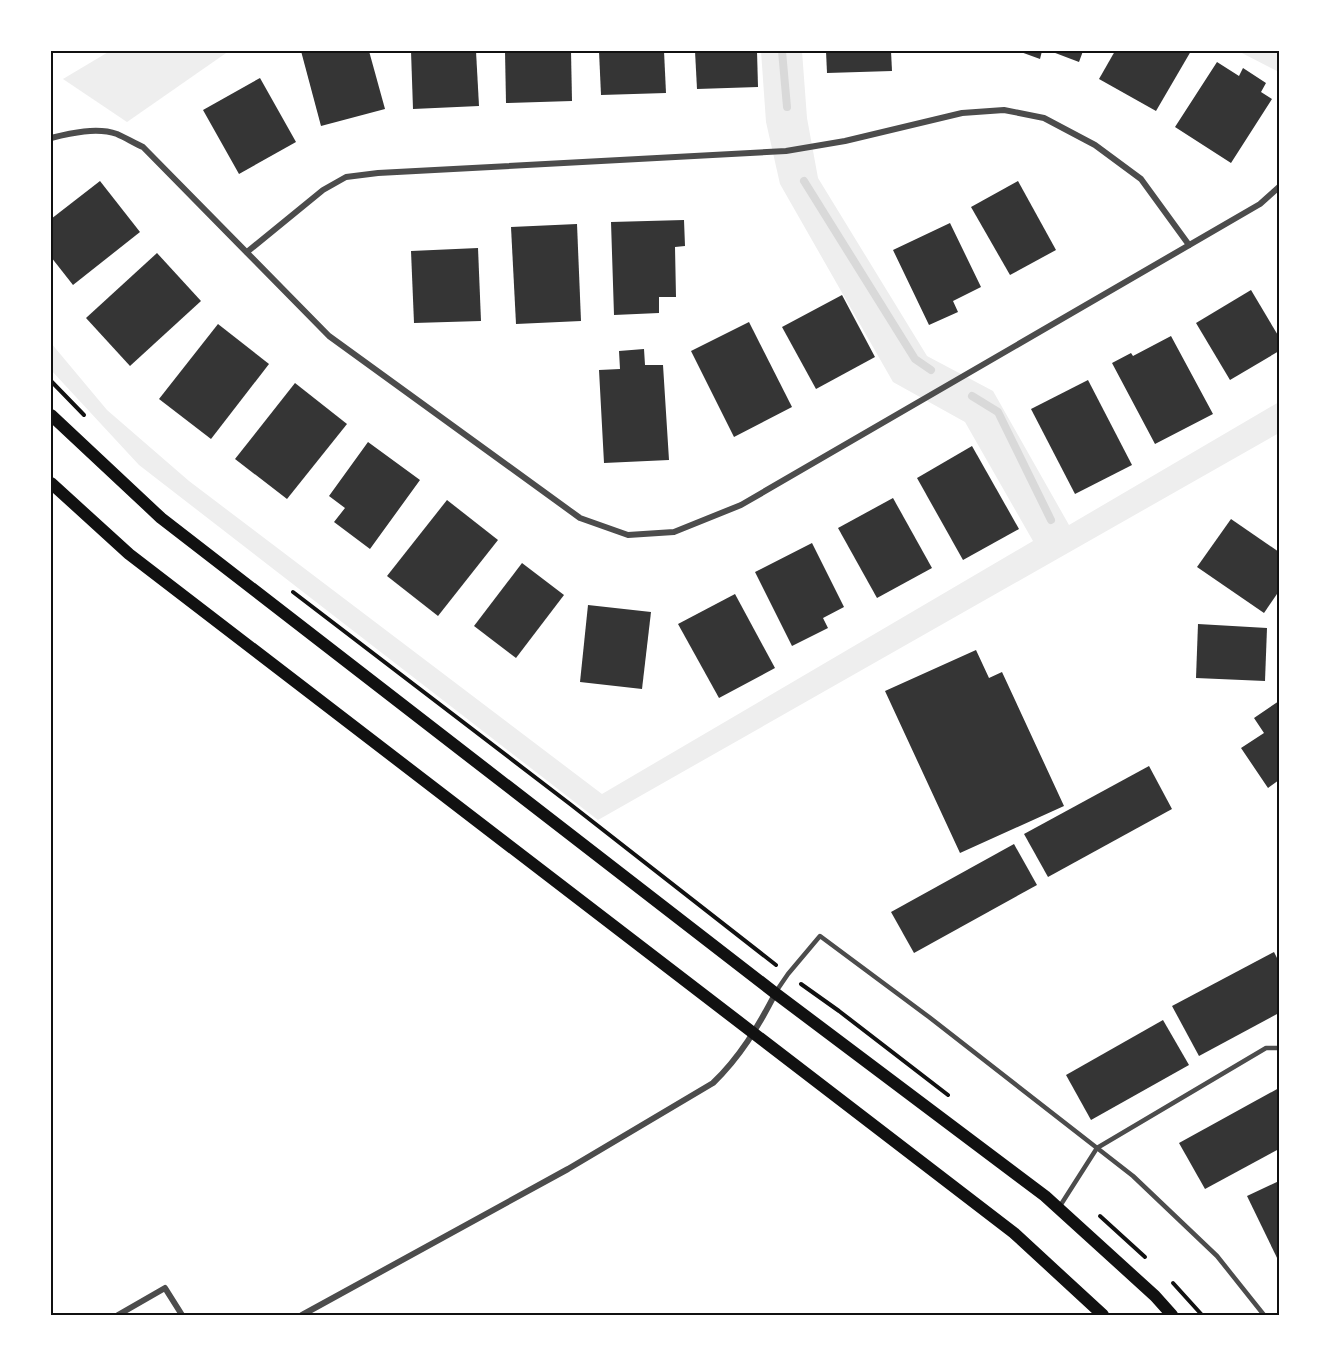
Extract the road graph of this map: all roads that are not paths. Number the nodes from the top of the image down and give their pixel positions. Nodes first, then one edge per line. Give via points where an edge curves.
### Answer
1 (51, 138) edge
2 (1279, 187) edge
3 (1189, 245) junction
4 (247, 252) junction
5 (51, 415) edge
6 (51, 483) edge
7 (775, 993) junction
8 (754, 1034) junction
9 (1279, 1048) edge
10 (1097, 1148) junction
11 (1058, 1208) junction
12 (118, 1315) edge
13 (182, 1315) edge
14 (302, 1315) edge
15 (1103, 1315) edge
16 (1172, 1315) edge
17 (1264, 1315) edge

1 - 4 street via 72,132 106,132 143,147
2 - 3 street via 1260,204
3 - 4 street via 1141,179 1095,145 1044,118 1004,110 962,113 786,151 346,177 323,190
3 - 4 street via 741,505 674,532 628,535 580,518 329,336
5 - 7 main road via 161,518
6 - 8 main road via 129,554
7 - 8 street
7 - 10 lane via 820,936
7 - 11 main road
8 - 14 street via 726,1070 696,1094
8 - 15 main road via 1014,1233
9 - 10 lane via 1266,1048
10 - 11 lane
10 - 17 lane via 1133,1176 1217,1256
11 - 16 main road
12 - 13 street via 165,1288

